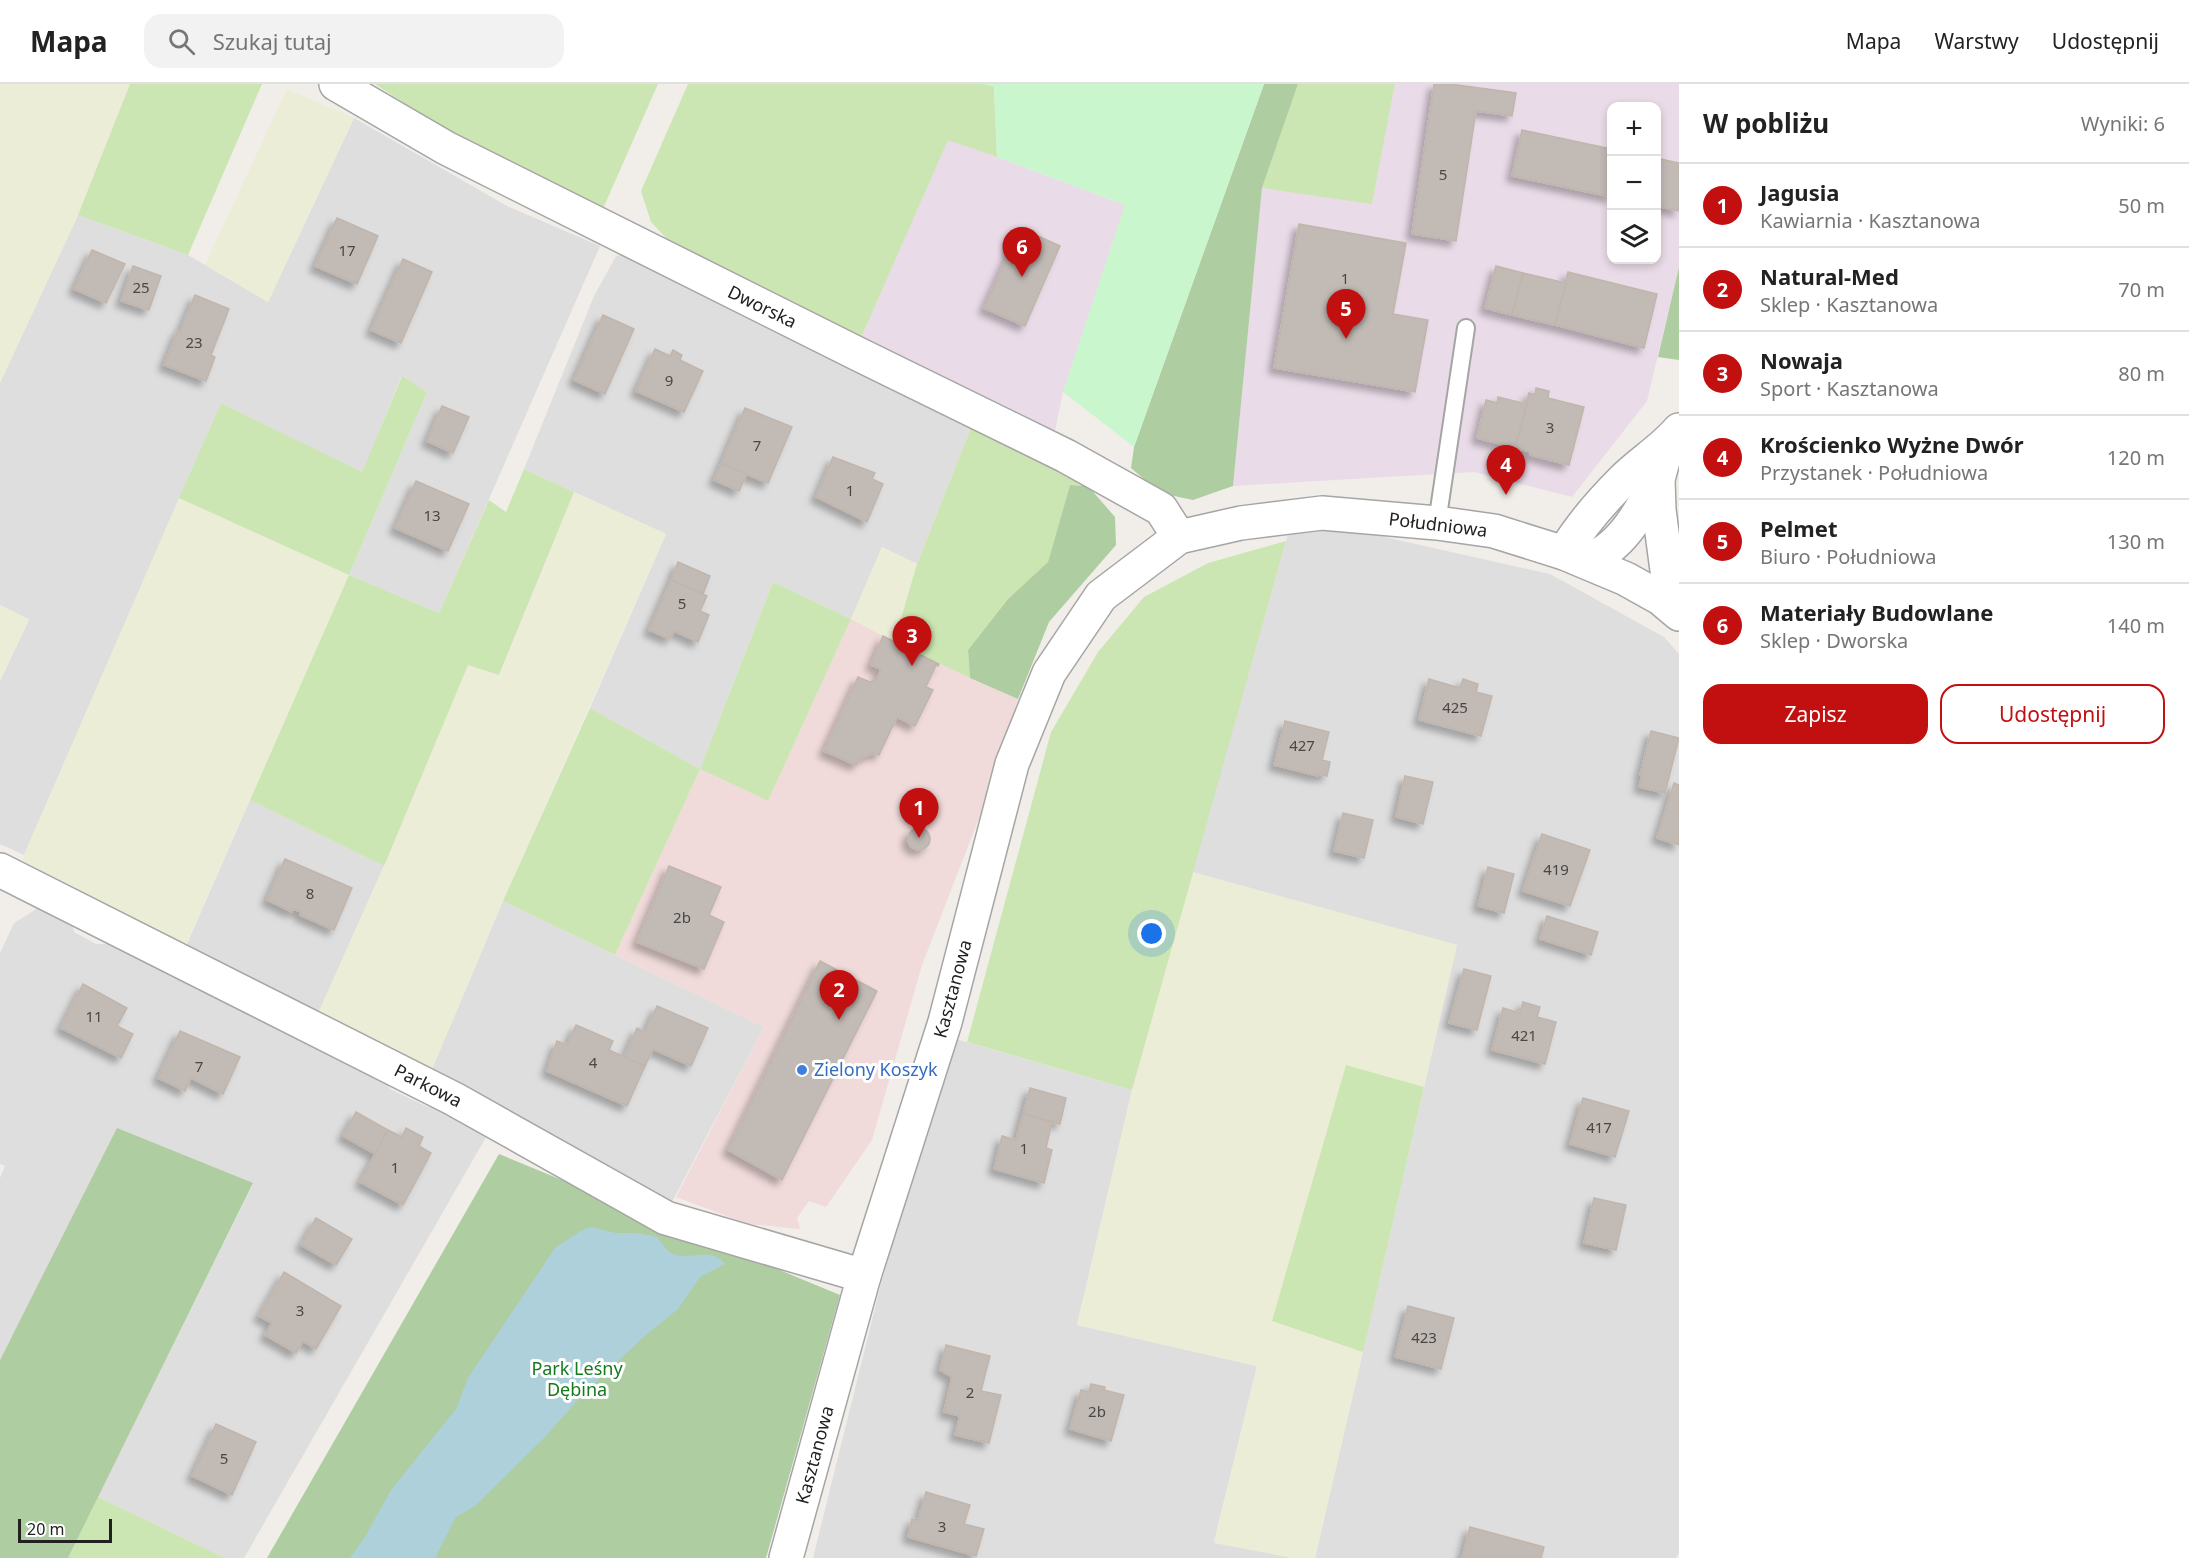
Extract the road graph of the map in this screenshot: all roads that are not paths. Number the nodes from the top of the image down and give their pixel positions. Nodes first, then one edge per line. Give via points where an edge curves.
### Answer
1 (336, 84) edge
2 (1466, 328) dead end
3 (1673, 436) edge
4 (1658, 479) junction
5 (1437, 523) junction
6 (1179, 537) junction
7 (1574, 557) junction
8 (1679, 603) edge
9 (1679, 614) edge
10 (0, 870) edge
11 (864, 1276) junction
12 (786, 1558) edge

1 - 6 street, Dworska via 446,148 1066,456 1161,509
2 - 5 lane
3 - 4 street
3 - 7 street via 1583,524
4 - 7 street via 1613,547 1600,556
4 - 8 street via 1666,570
5 - 6 street, Południowa via 1323,513 1241,523
5 - 7 street, Południowa via 1494,531
6 - 11 street, Kasztanowa via 1101,596 1049,673 1012,764 945,1022
7 - 9 street, Południowa via 1626,579
10 - 11 street, Parkowa via 454,1099 666,1218
11 - 12 street, Kasztanowa

